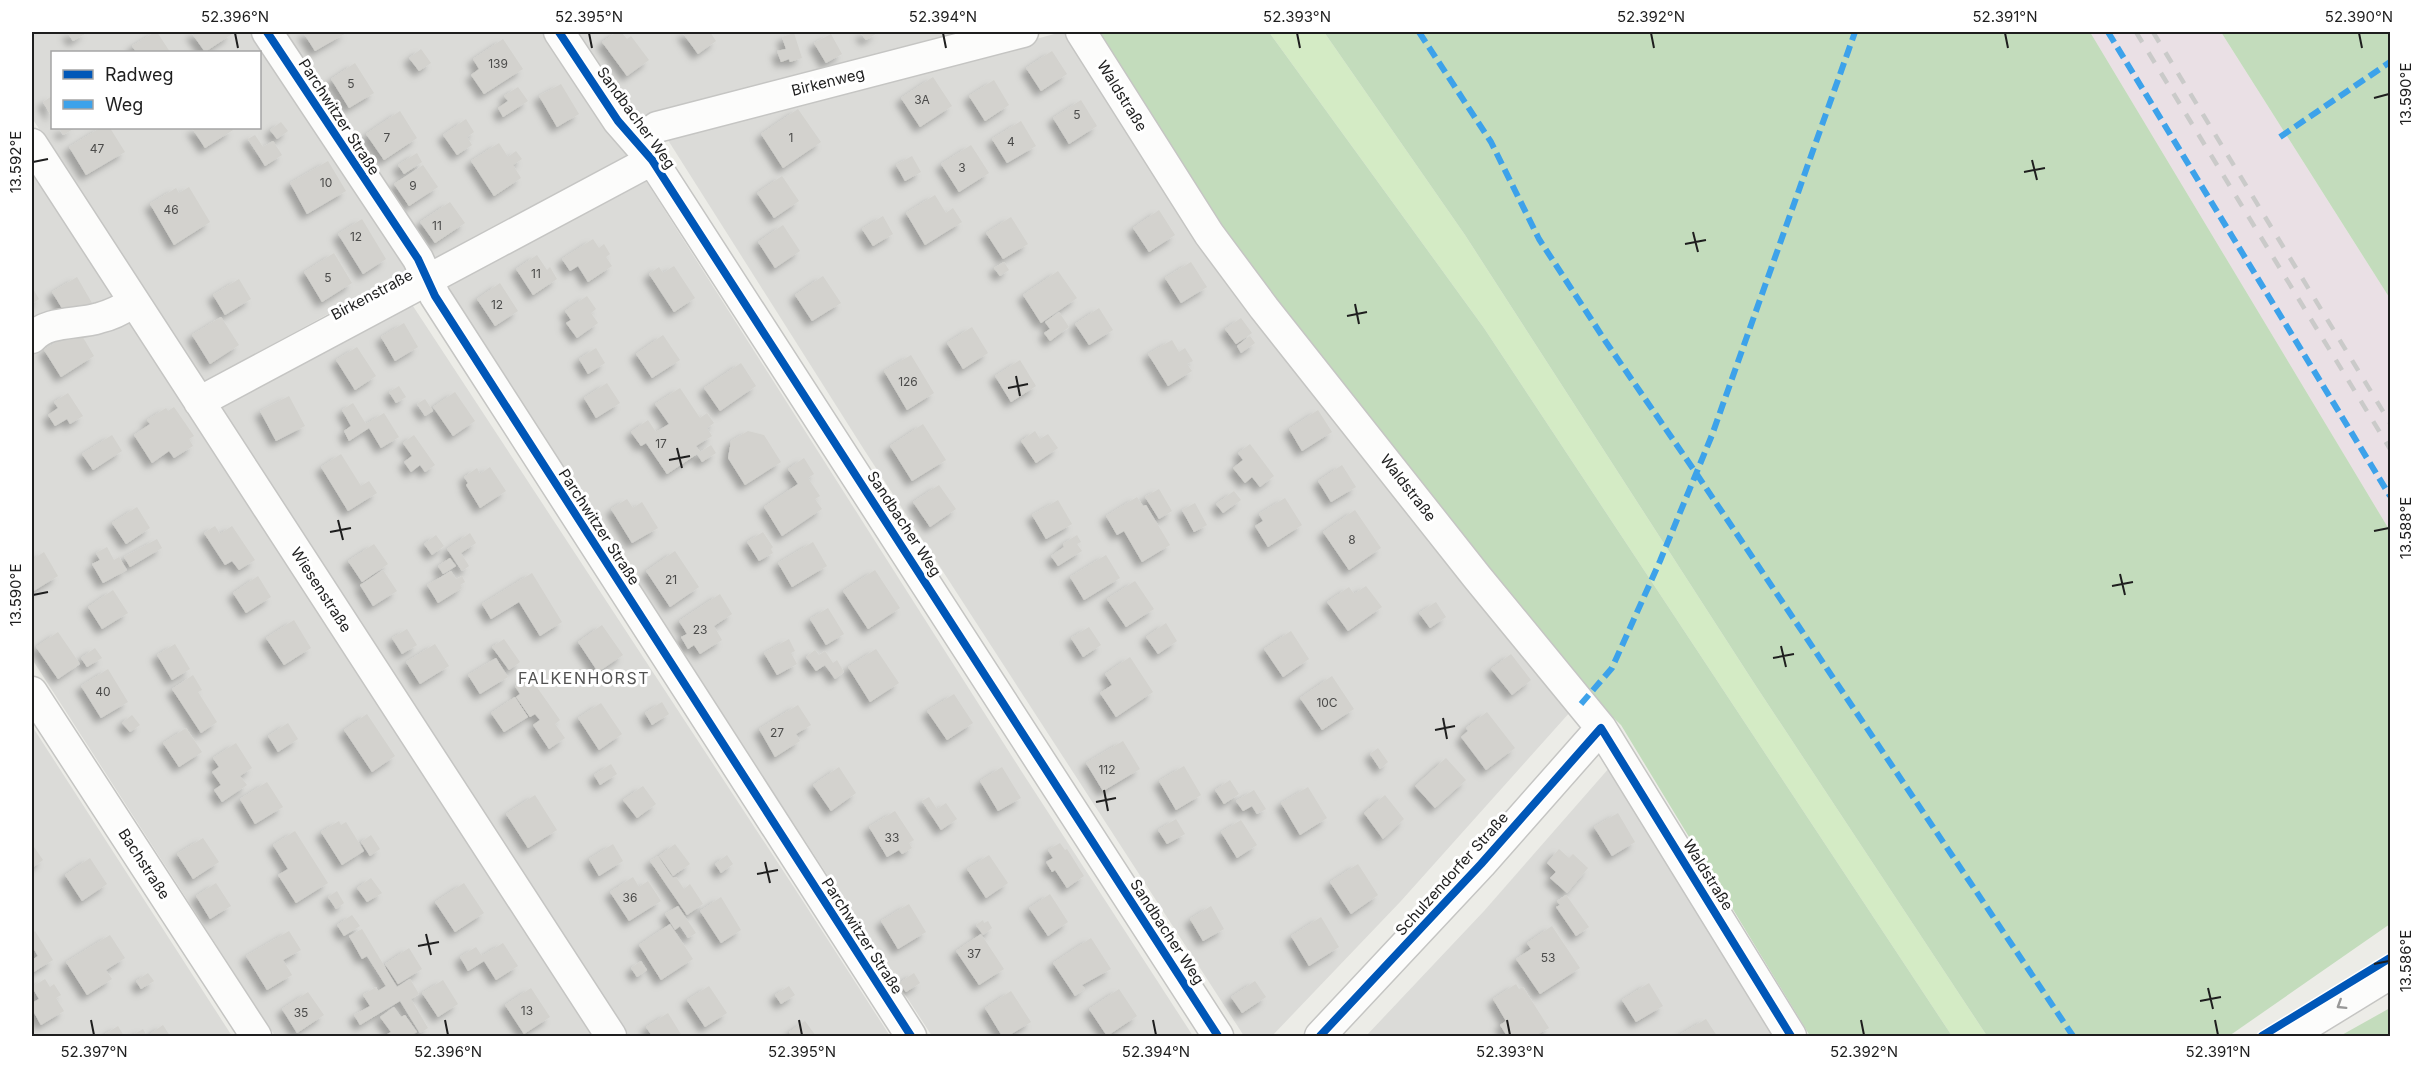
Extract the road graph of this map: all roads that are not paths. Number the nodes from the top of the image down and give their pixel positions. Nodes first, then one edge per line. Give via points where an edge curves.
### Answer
1 (267, 32) edge
2 (559, 32) edge
3 (1023, 32) edge
4 (1081, 32) edge
5 (32, 144) edge
6 (645, 151) junction
7 (428, 280) junction
8 (134, 302) junction
9 (32, 338) edge
10 (199, 402) junction
11 (32, 692) edge
12 (1601, 728) junction
13 (2391, 974) edge
14 (256, 1036) edge
15 (611, 1036) edge
16 (911, 1036) edge
17 (1218, 1036) edge
18 (1320, 1036) edge
19 (1791, 1036) edge
20 (2289, 1036) edge

1 - 7 street, Parchwitzer Straße via 418,259
2 - 6 street, Sandbacher Weg via 618,121
3 - 6 street, Birkenweg via 657,127
4 - 12 street, Waldstraße via 1195,213 1250,290
5 - 8 street, Wiesenstraße
6 - 7 street, Birkenstraße
6 - 17 street, Sandbacher Weg
7 - 10 street, Birkenstraße
7 - 16 street, Parchwitzer Straße
8 - 9 street via 99,318 49,326
8 - 10 street, Wiesenstraße
10 - 15 street, Wiesenstraße
11 - 14 street, Bachstraße
12 - 18 street, Schulzendorfer Straße via 1481,864
12 - 19 street, Waldstraße
13 -> 20 street

